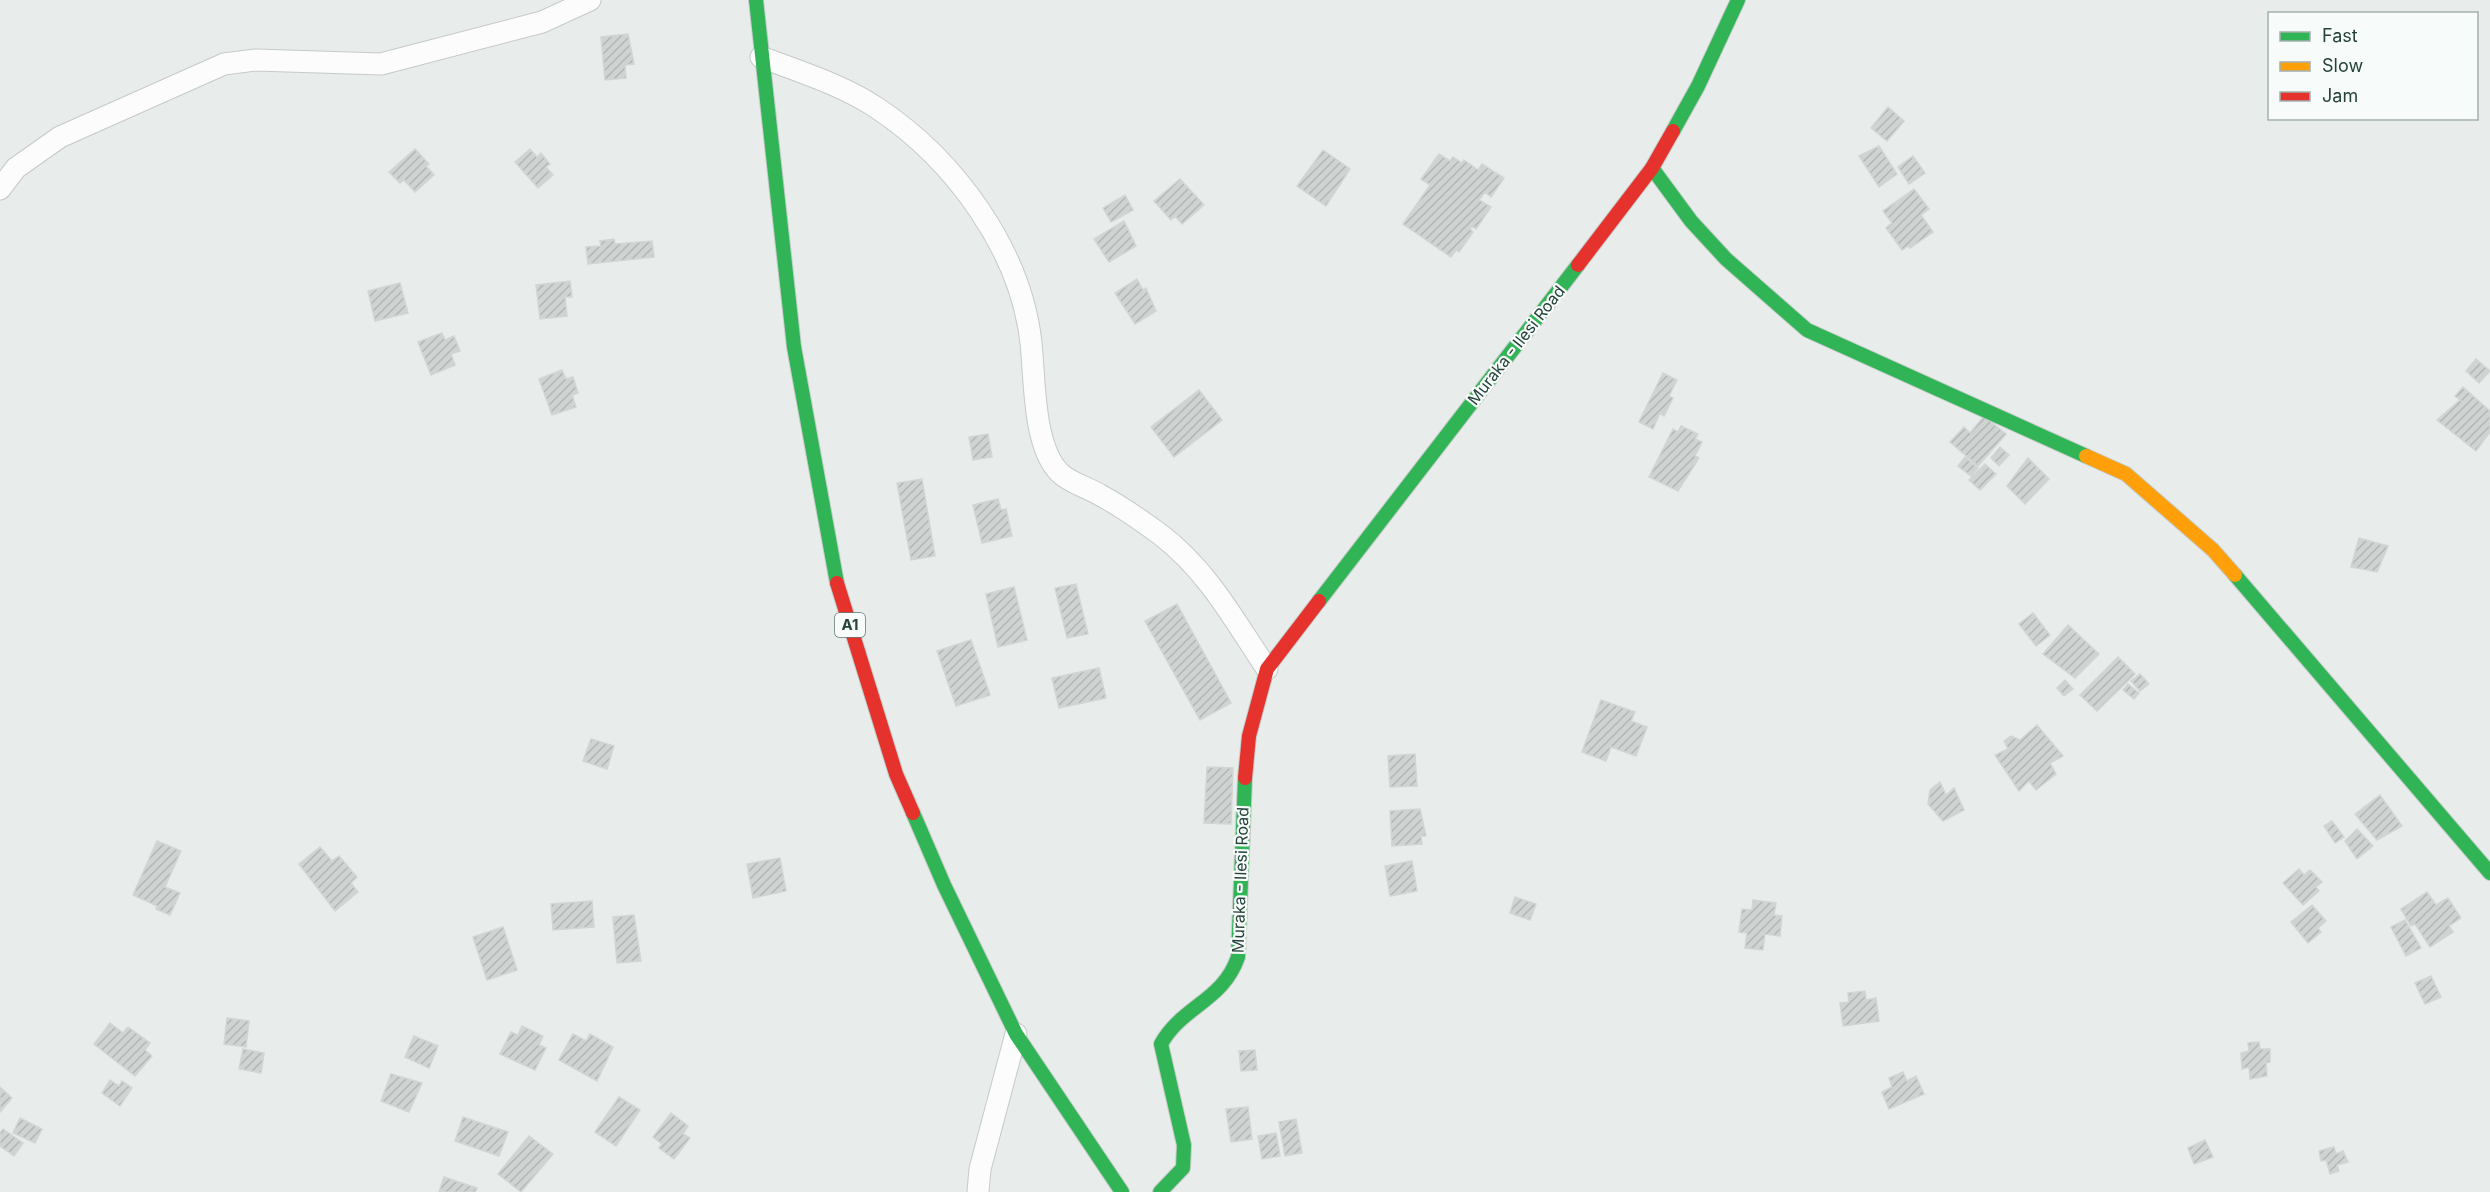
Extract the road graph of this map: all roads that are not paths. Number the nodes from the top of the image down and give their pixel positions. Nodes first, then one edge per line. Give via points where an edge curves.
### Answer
1 (590, 0) edge
2 (756, 0) edge
3 (1741, 1) edge
4 (761, 57) junction
5 (1652, 168) junction
6 (0, 189) edge
7 (1267, 669) junction
8 (2490, 873) edge
9 (1016, 1034) junction
10 (978, 1192) edge
11 (1122, 1192) edge
12 (1160, 1192) edge

1 - 6 street via 542,22 381,64 256,60 224,64 60,137 16,168
2 - 4 main road, A1
3 - 5 main road, Muraka - Ilesi Road
4 - 7 street via 875,106 916,137 959,182 995,237 1023,297 1042,445 1061,474 1161,535 1201,570
4 - 9 main road, A1 via 794,347 835,578 896,774
5 - 7 main road, Muraka - Ilesi Road
5 - 8 main road via 1691,221 1726,259 1807,330 2126,474 2213,550
7 - 12 main road, Muraka - Ilesi Road via 1249,736 1235,974 1223,989 1167,1030 1161,1044 1184,1145 1183,1168
9 - 10 street
9 - 11 main road, A1

